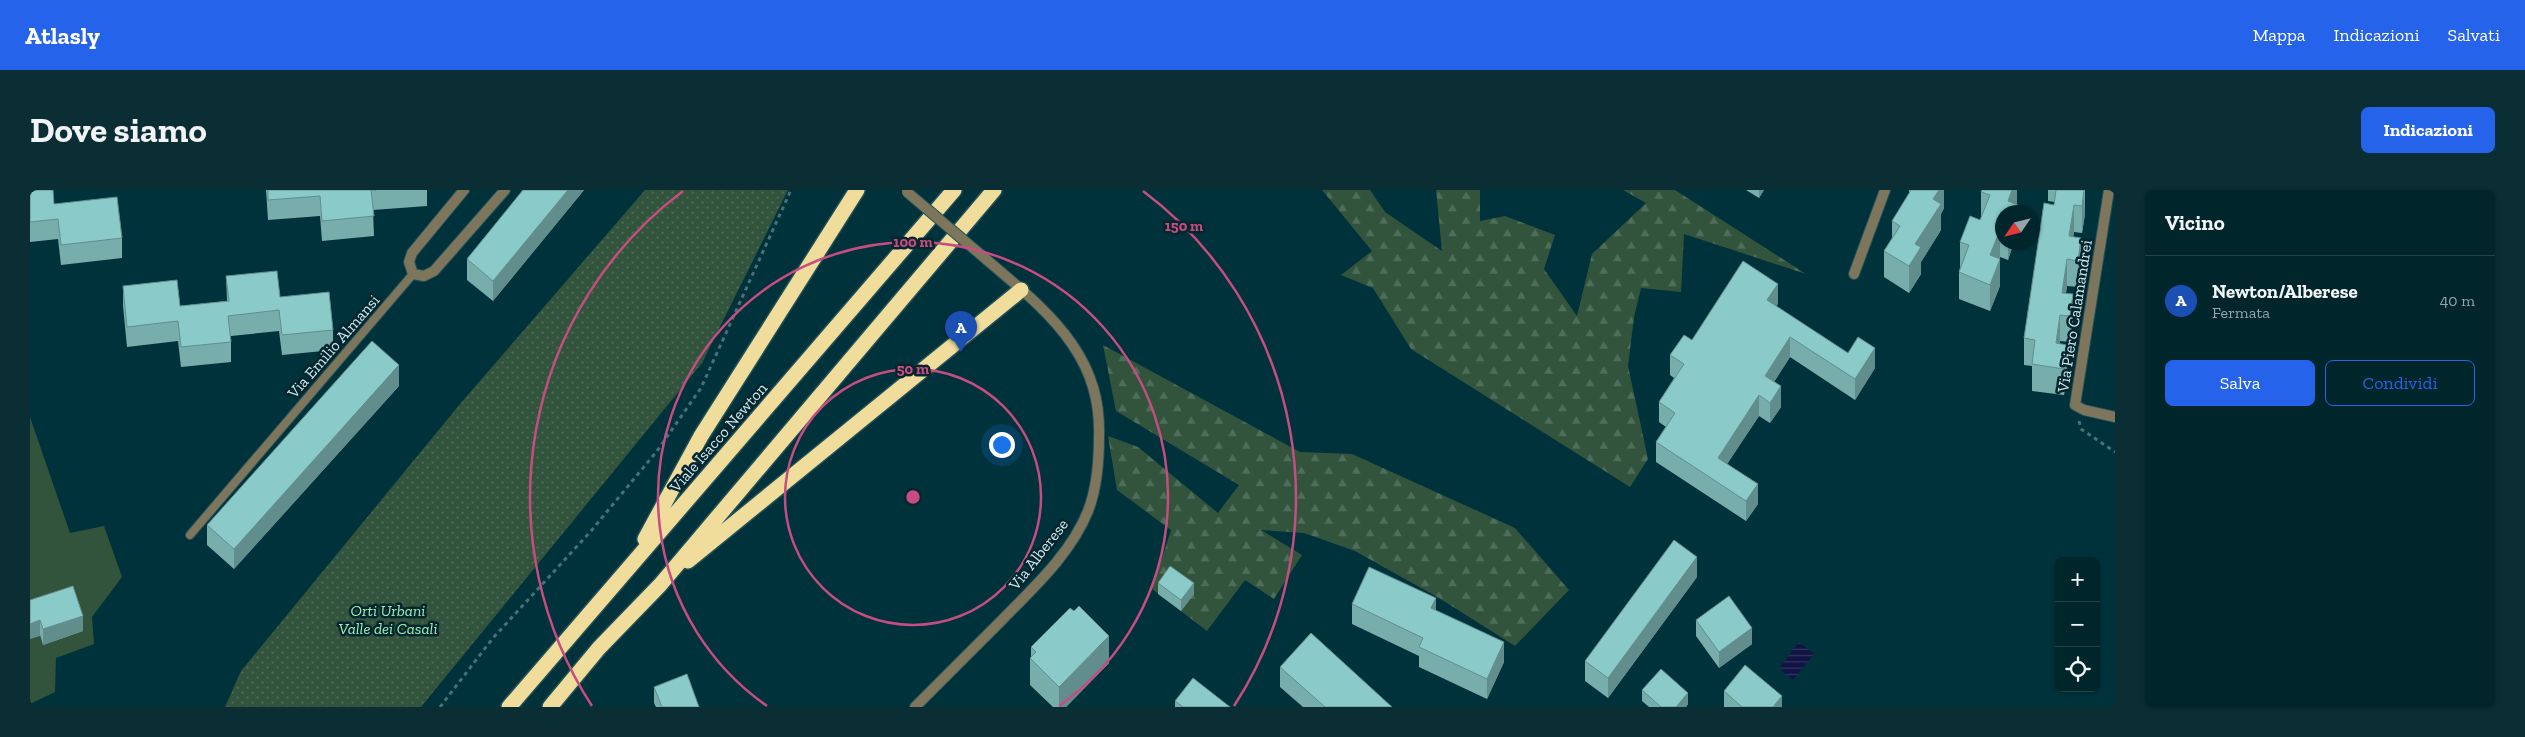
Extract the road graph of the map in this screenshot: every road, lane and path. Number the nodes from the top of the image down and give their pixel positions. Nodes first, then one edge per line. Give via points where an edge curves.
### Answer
1 (464, 190) edge
2 (505, 190) edge
3 (791, 190) edge
4 (857, 190) edge
5 (954, 190) edge
6 (994, 190) edge
7 (1885, 190) edge
8 (2109, 190) edge
9 (906, 191) edge
10 (413, 274) junction
11 (1854, 274) dead end
12 (1021, 290) junction
13 (2075, 405) junction
14 (2115, 417) edge
15 (2115, 452) edge
16 (190, 535) dead end
17 (631, 565) junction
18 (660, 585) junction
19 (440, 707) edge
20 (509, 707) edge
21 (550, 707) edge
22 (915, 707) edge

1 - 10 street via 412,253 409,262
2 - 10 street via 434,270 424,276
3 - 19 path via 701,388 656,451 591,531 493,638
4 - 17 highway via 701,436
5 - 17 highway, Viale Isacco Newton
6 - 18 highway
7 - 11 street
8 - 13 street, Via Piero Calamandrei
9 - 12 street, Via Alberese, bridge
10 - 16 lane, Via Emilio Almansi
12 - 18 highway
12 - 22 street, Via Alberese via 1065,334 1092,380 1100,415 1094,494 1077,531 1041,580
13 - 14 street, Via Piero Calamandrei
13 - 15 path via 2081,430
17 - 20 highway, Viale Isacco Newton
18 - 21 highway via 599,648

